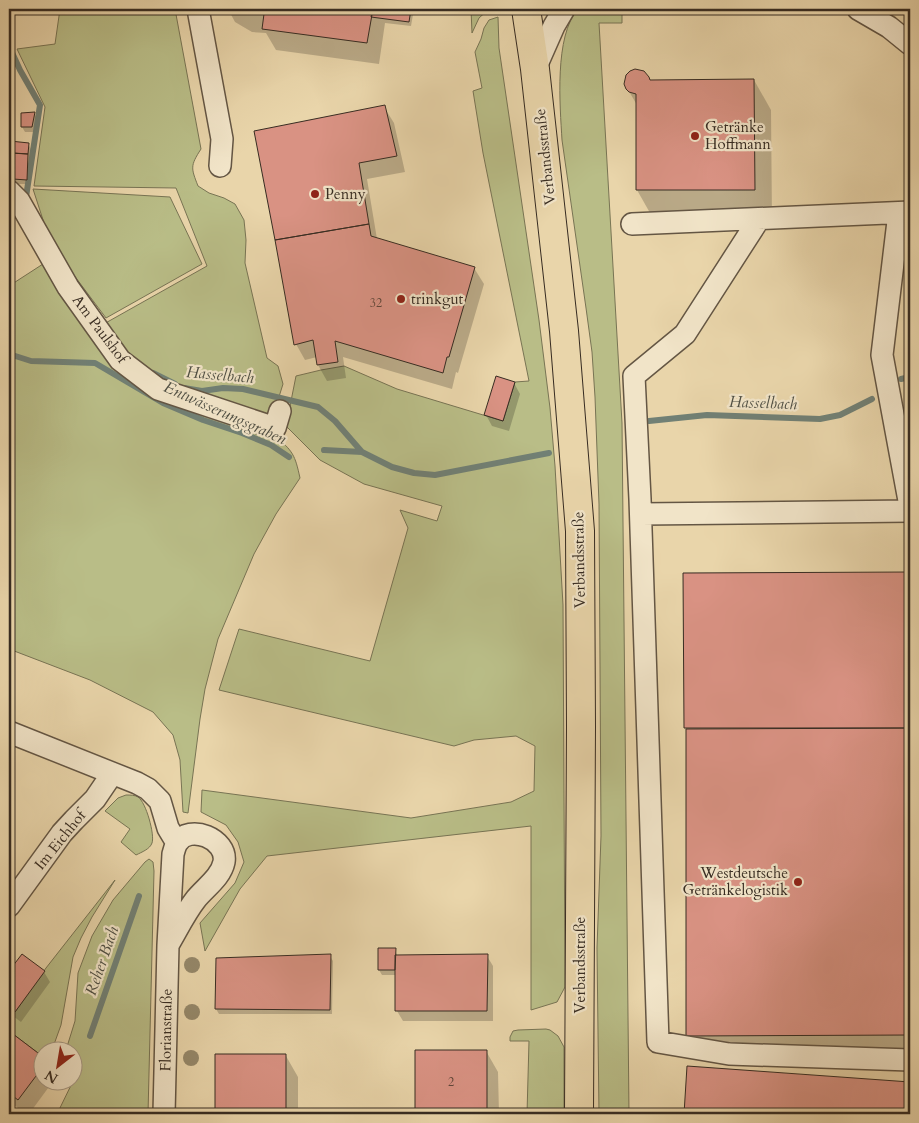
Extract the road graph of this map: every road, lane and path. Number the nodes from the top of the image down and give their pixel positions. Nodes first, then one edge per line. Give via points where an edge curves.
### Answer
1 (198, 9) edge
2 (526, 9) edge
3 (564, 9) edge
4 (858, 9) edge
5 (910, 44) edge
6 (535, 69) junction
7 (220, 166) dead end
8 (9, 191) edge
9 (905, 212) edge
10 (759, 219) junction
11 (632, 224) dead end
12 (278, 420) dead end
13 (910, 506) edge
14 (910, 511) edge
15 (641, 514) junction
16 (9, 732) edge
17 (112, 774) junction
18 (177, 843) junction
19 (9, 906) edge
20 (168, 945) junction
21 (910, 1060) edge
22 (164, 1114) edge
23 (579, 1114) edge

1 - 7 street via 222,138
2 - 6 main road, Verbandsstraße
3 - 6 street
4 - 5 street via 890,27
6 - 23 main road, Verbandsstraße via 564,331 580,531
8 - 12 street, Am Paulshof via 19,201 68,287 120,360 158,389
9 - 10 street
9 - 13 street via 882,356
10 - 11 street
10 - 15 street via 685,334 634,376
14 - 15 street
15 - 21 street via 658,1042 728,1054
16 - 17 street
17 - 18 street via 148,789 160,802 168,828
17 - 19 street, Im Eichhof via 95,799 62,834
18 - 20 street, Florianstraße via 172,863
18 - 20 street, Florianstraße via 191,834 208,836 222,850 224,861 219,874 196,899
20 - 22 street, Florianstraße

